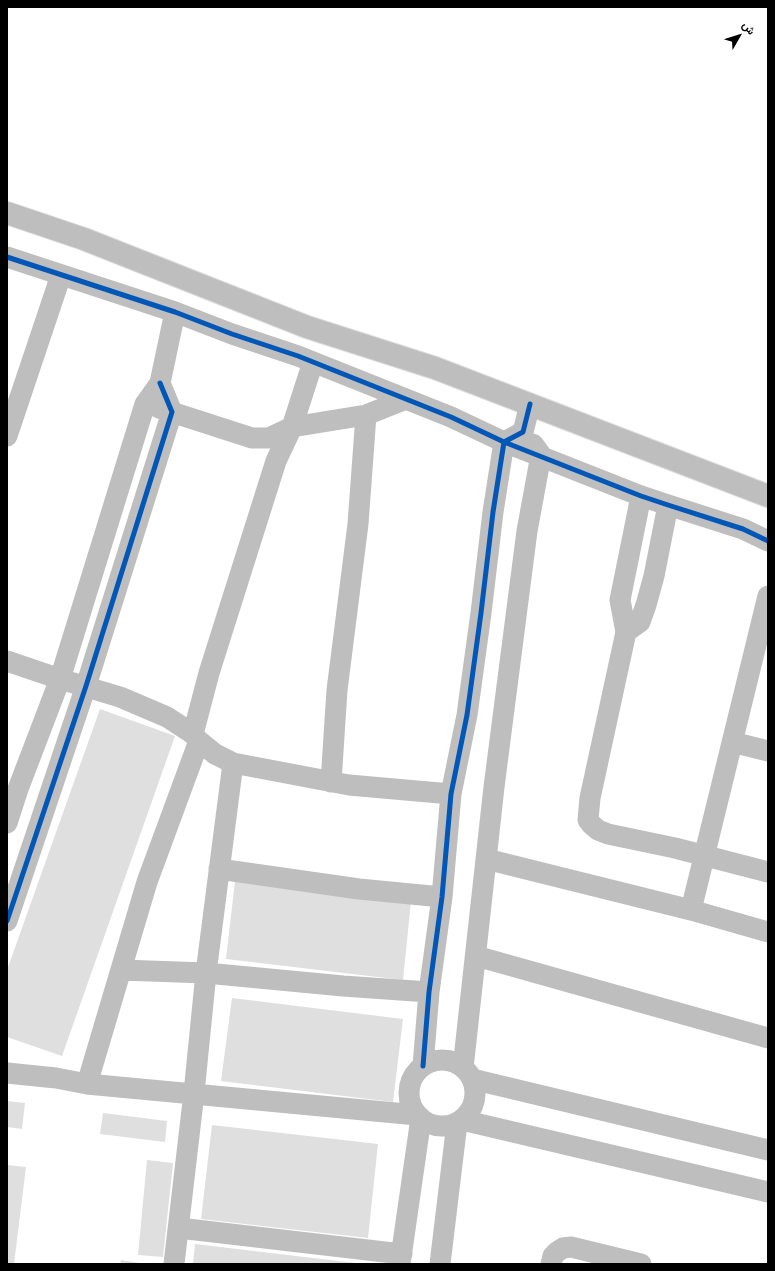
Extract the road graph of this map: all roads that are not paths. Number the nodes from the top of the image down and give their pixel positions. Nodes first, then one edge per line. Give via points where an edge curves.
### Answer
1 (7, 213) edge
2 (7, 257) edge
3 (61, 275) junction
4 (175, 312) junction
5 (314, 362) junction
6 (160, 383) junction
7 (406, 399) junction
8 (145, 404) junction
9 (530, 404) junction
10 (172, 412) junction
11 (366, 415) junction
12 (292, 427) junction
13 (523, 432) junction
14 (7, 436) edge
15 (504, 442) junction
16 (541, 456) junction
17 (641, 496) junction
18 (768, 496) edge
19 (668, 506) junction
20 (768, 541) edge
21 (768, 596) edge
22 (765, 622) edge
23 (626, 632) junction
24 (7, 661) edge
25 (60, 679) junction
26 (86, 686) junction
27 (196, 738) junction
28 (732, 742) junction
29 (768, 751) edge
30 (233, 763) junction
31 (331, 782) junction
32 (13, 787) edge
33 (451, 794) junction
34 (47, 802) junction
35 (7, 823) edge
36 (704, 856) junction
37 (486, 859) junction
38 (219, 870) junction
39 (768, 872) edge
40 (442, 897) junction
41 (691, 910) junction
42 (7, 921) edge
43 (768, 932) edge
44 (476, 956) junction
45 (121, 970) junction
46 (206, 973) junction
47 (429, 992) junction
48 (768, 1038) edge
49 (423, 1066) junction
50 (7, 1073) edge
51 (467, 1073) junction
52 (87, 1084) junction
53 (194, 1094) junction
54 (419, 1117) junction
55 (460, 1121) junction
56 (768, 1150) edge
57 (768, 1192) edge
58 (179, 1228) junction
59 (401, 1259) edge
60 (174, 1264) edge
61 (440, 1264) edge
62 (551, 1264) edge
63 (642, 1264) edge

1 - 9 main road via 84,239 308,327 435,368
2 - 3 street
3 - 4 street
3 - 14 street
4 - 5 street
4 - 6 street
5 - 7 street
5 - 12 street
6 - 8 street
6 - 10 street
7 - 11 street
7 - 15 street
8 - 10 street
8 - 25 street
9 - 13 street
9 - 18 main road
10 - 12 street via 252,438 269,438
10 - 26 street
11 - 12 street
11 - 31 street via 358,524 337,690
12 - 27 street via 276,461 209,673
13 - 15 street
13 - 16 street
15 - 16 street
15 - 33 street via 466,715
16 - 17 street
16 - 37 street via 527,531
17 - 19 street
17 - 23 street via 620,600
19 - 20 street via 743,529
19 - 23 street via 646,605 640,622
21 - 22 street
22 - 28 street
23 - 36 street via 590,798 588,820 598,830 608,834
24 - 25 street
25 - 26 street
25 - 32 street
26 - 27 street via 167,717
26 - 34 street
27 - 30 street via 215,754
27 - 45 street via 147,882
28 - 29 street
28 - 36 street
30 - 31 street
30 - 38 street
31 - 33 street
32 - 34 street
32 - 35 street
33 - 40 street
34 - 42 street
36 - 39 street
36 - 41 street
37 - 41 street
37 - 44 street
38 - 40 street via 359,889
38 - 46 street
40 - 47 street
41 - 43 street
44 - 48 street
44 - 51 street
45 - 46 street
45 - 52 street
46 - 47 street
46 - 53 street
47 - 49 street
49 - 51 street via 432,1061 443,1060 454,1062
49 - 54 street via 415,1074 409,1092 410,1102
50 - 52 street
51 - 55 street via 475,1090 474,1101 470,1111
51 - 56 street
52 - 53 street
53 - 54 street
53 - 58 street
54 - 55 street via 430,1124 441,1126
54 - 59 street
55 - 57 street
55 - 61 street
58 - 59 street
58 - 60 street
62 - 63 street via 556,1252 571,1247

